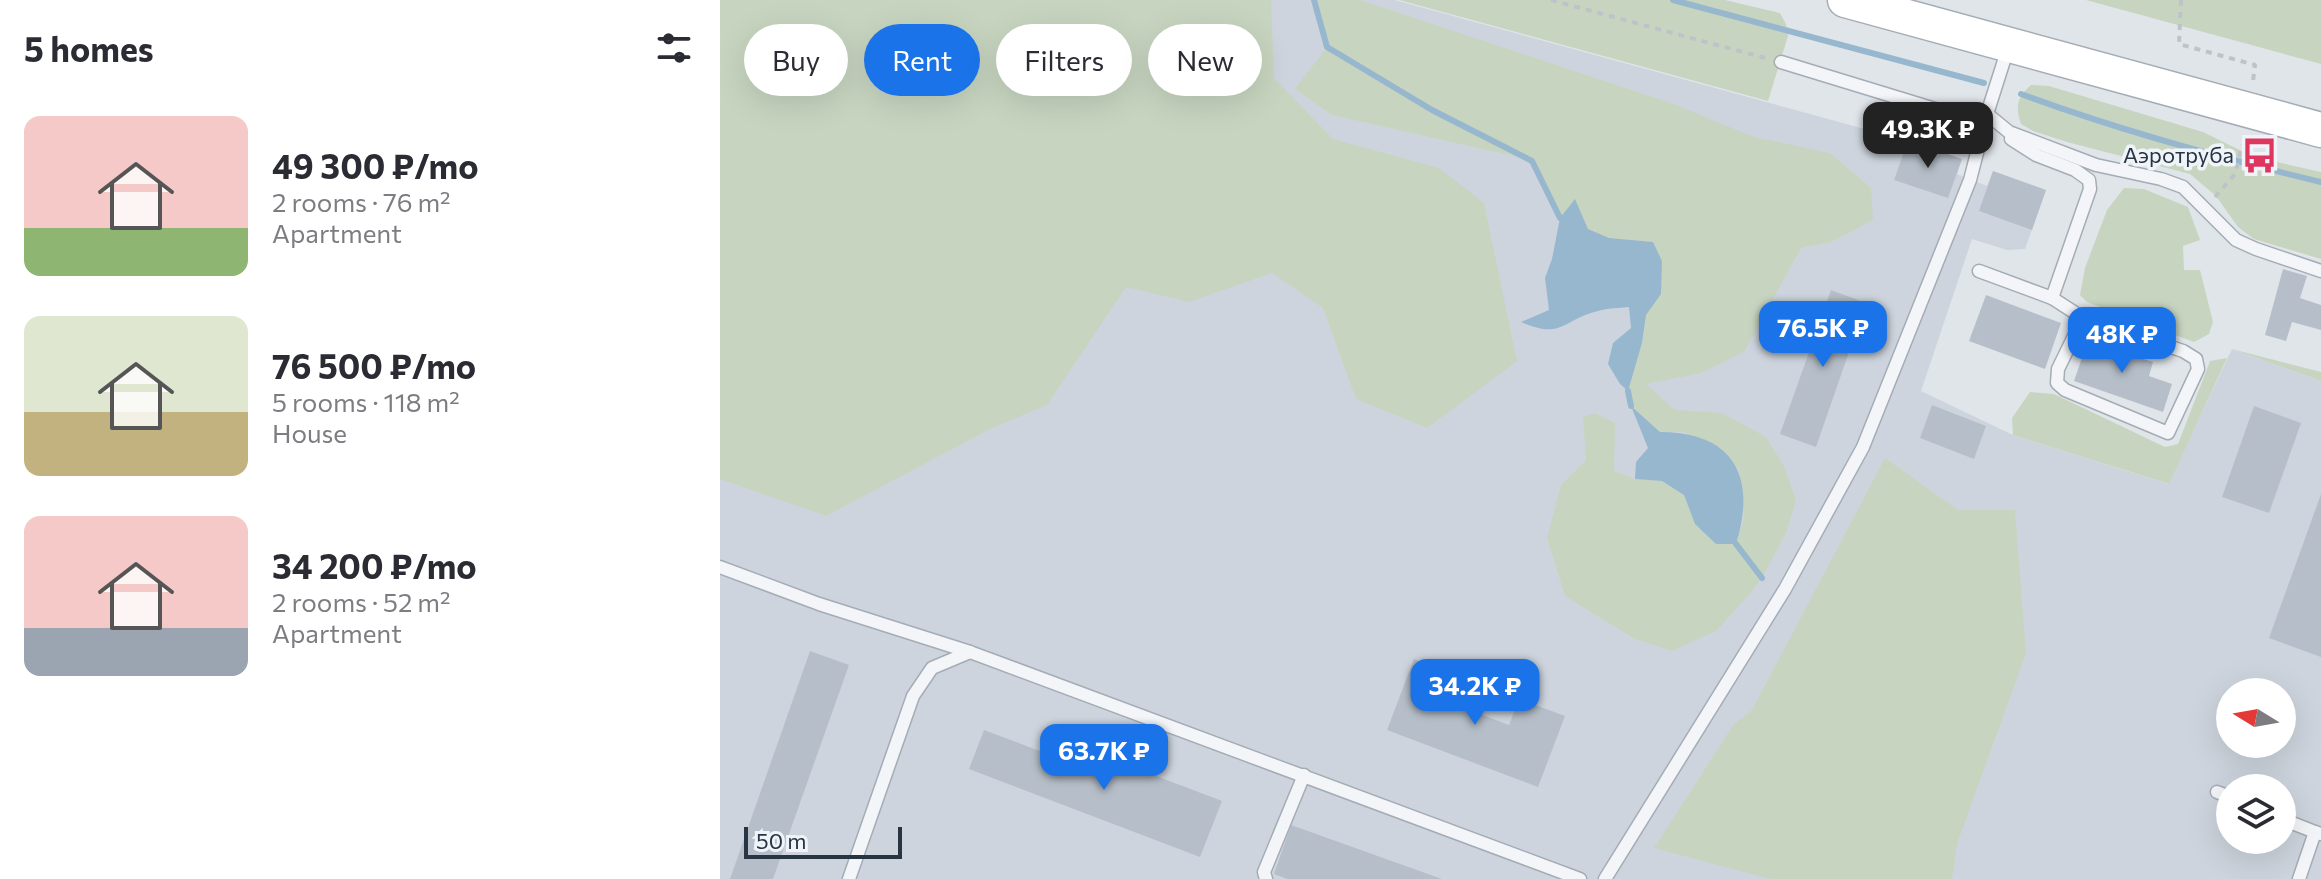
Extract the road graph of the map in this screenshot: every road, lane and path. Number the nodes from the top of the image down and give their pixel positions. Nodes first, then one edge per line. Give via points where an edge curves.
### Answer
1 (1551, 0) edge
2 (1845, 0) edge
3 (2181, 0) edge
4 (2009, 45) junction
5 (1781, 62) joint
6 (2253, 81) dead end
7 (1986, 119) junction
8 (2321, 130) edge
9 (2009, 132) junction
10 (2242, 145) dead end
11 (2096, 165) junction
12 (2090, 189) junction
13 (2203, 207) junction
14 (1979, 271) dead end
15 (2321, 271) edge
16 (2052, 298) junction
17 (2083, 318) junction
18 (720, 567) edge
19 (970, 652) junction
20 (1304, 775) junction
21 (2296, 824) edge
22 (2318, 833) edge
23 (849, 879) edge
24 (1266, 879) edge
25 (1580, 879) edge
26 (1605, 879) edge
27 (2299, 879) edge

1 - 5 path
2 - 4 main road
3 - 6 path via 2179,44 2255,65
4 - 7 lane
4 - 8 main road
5 - 7 lane
7 - 9 lane
7 - 26 lane via 1970,180 1863,447 1785,589
9 - 11 lane
9 - 12 lane via 2036,155 2083,174
10 - 13 path via 2235,174
11 - 12 lane
11 - 13 lane via 2174,183
12 - 16 lane
13 - 15 lane via 2236,240
14 - 16 lane
16 - 17 lane
17 - 17 lane via 2196,359 2198,369 2168,433 2057,383 2058,369
18 - 19 lane
19 - 20 lane
19 - 23 lane via 932,668 913,696
20 - 24 lane via 1264,872
20 - 25 lane
21 - 22 lane
22 - 27 lane

